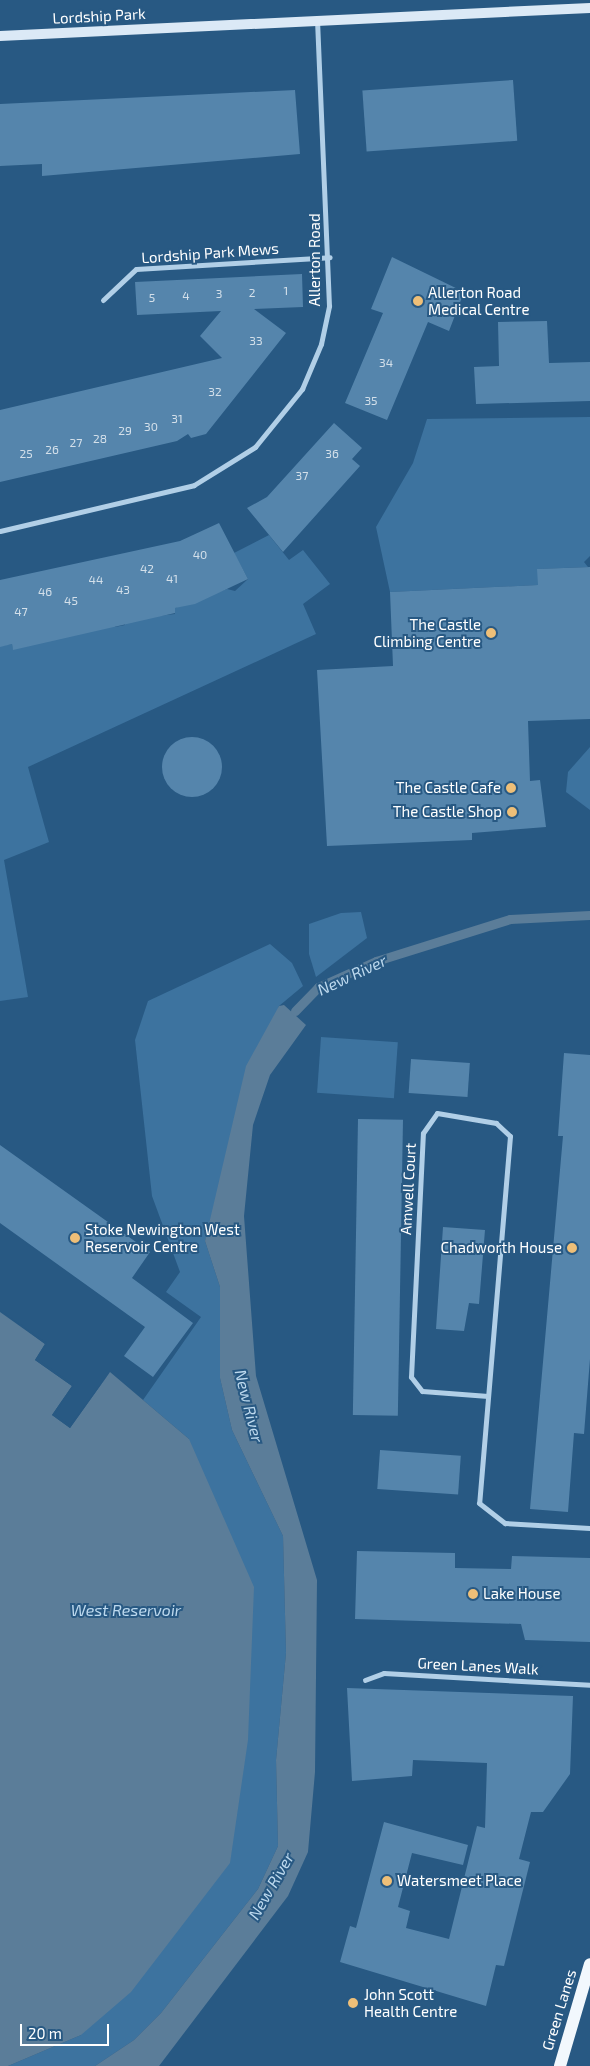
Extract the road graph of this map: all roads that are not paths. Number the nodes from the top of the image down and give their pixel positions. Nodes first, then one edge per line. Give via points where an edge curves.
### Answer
1 (590, 8) edge
2 (317, 20) junction
3 (0, 36) edge
4 (330, 257) junction
5 (103, 300) dead end
6 (0, 532) edge
7 (488, 1396) junction
8 (590, 1528) edge
9 (366, 1680) dead end
10 (590, 1685) edge
11 (590, 1964) edge
12 (560, 2066) edge

1 - 2 main road, Lordship Park
2 - 3 main road, Lordship Park
2 - 4 street, Allerton Road
4 - 5 street, Lordship Park Mews via 136,269
4 - 6 street, Allerton Road via 329,306 321,344 302,389 255,447 194,485
7 - 7 street, Amwell Court via 510,1136 496,1123 437,1113 423,1133 411,1377 422,1391
7 - 8 street, Amwell Court via 478,1503 505,1522
9 - 10 street, Green Lanes Walk via 384,1673
11 - 12 main road, Green Lanes

